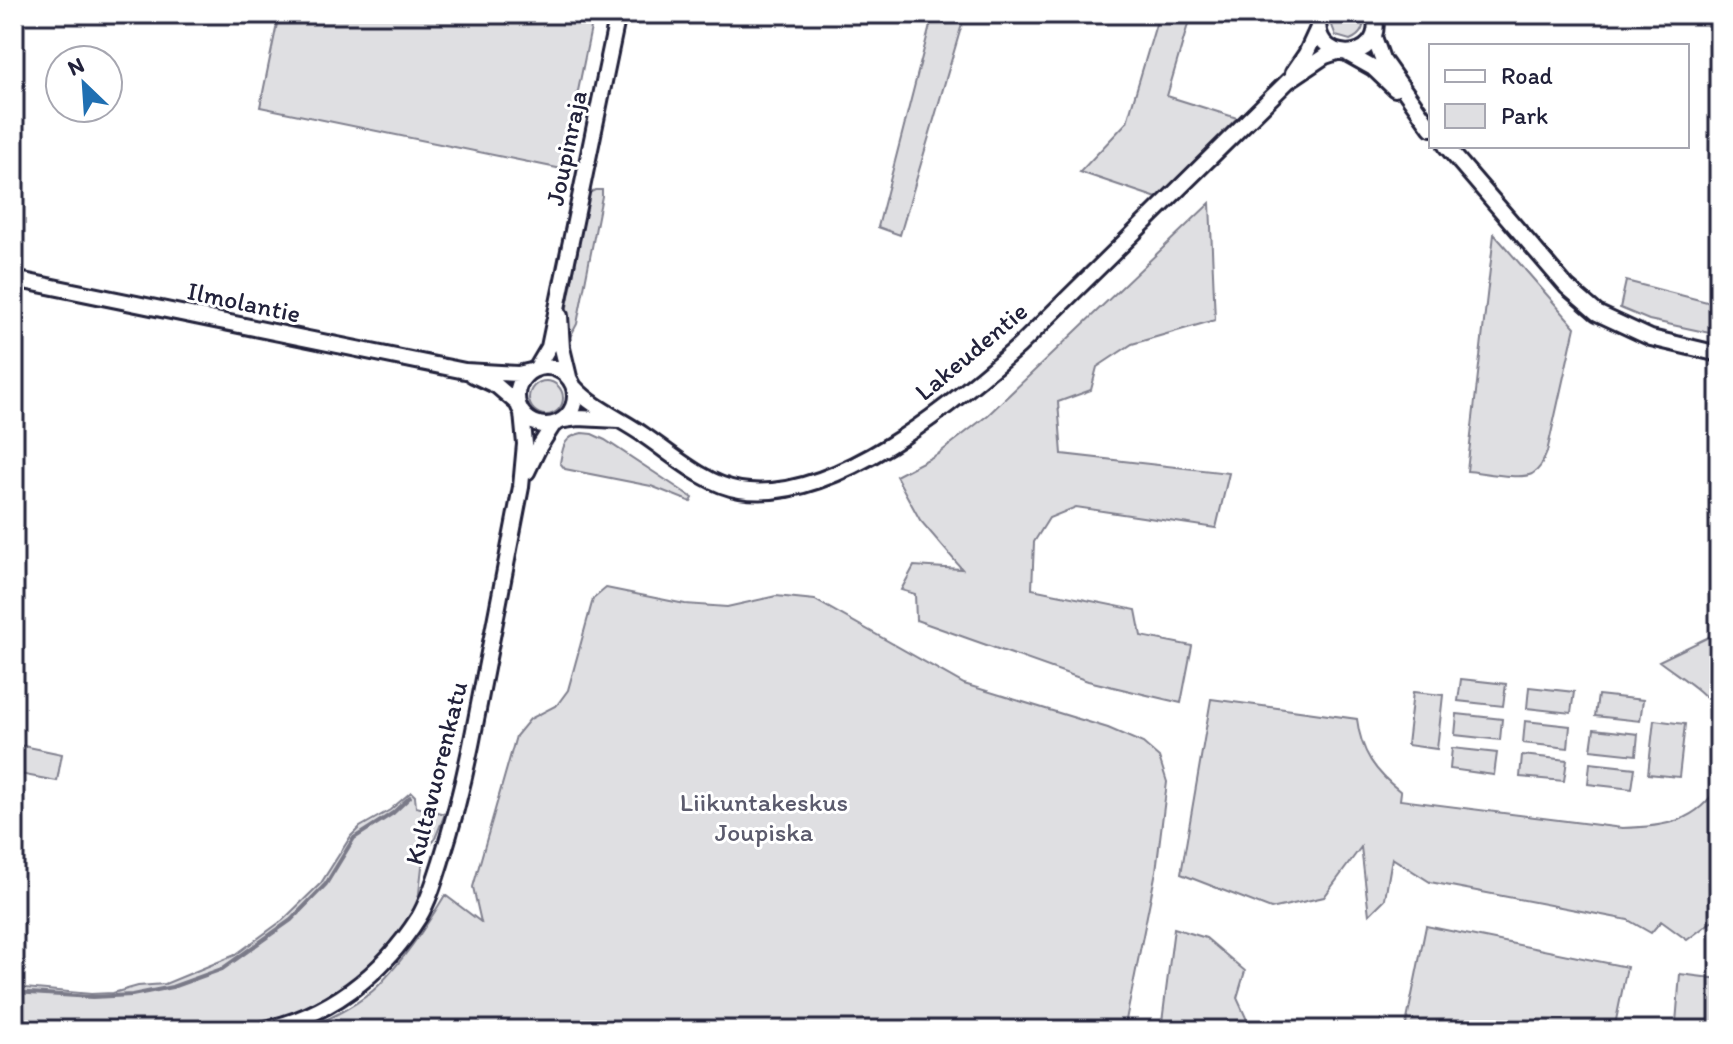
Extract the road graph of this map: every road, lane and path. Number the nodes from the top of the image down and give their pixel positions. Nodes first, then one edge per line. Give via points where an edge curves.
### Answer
1 (618, 14) edge
2 (1319, 21) edge
3 (1377, 23) edge
4 (1342, 53) junction
5 (1288, 81) junction
6 (1413, 105) junction
7 (1429, 125) edge
8 (1448, 148) edge
9 (14, 279) edge
10 (560, 291) junction
11 (1719, 354) edge
12 (534, 370) junction
13 (465, 371) junction
14 (572, 383) junction
15 (520, 409) junction
16 (624, 421) junction
17 (559, 422) junction
18 (521, 487) junction
19 (260, 1030) edge

1 - 10 street, Joupinraja
2 - 4 street via 1324,42
2 - 5 street, Lakeudentie
3 - 4 street, Lakeudentie via 1363,49
3 - 6 street via 1382,59
4 - 5 street, Lakeudentie via 1315,62
4 - 6 street via 1373,68
5 - 16 street, Lakeudentie via 1019,346 908,433 850,466 800,488 738,490 713,481
6 - 7 street
8 - 11 street via 1567,287 1597,313 1651,338
9 - 13 street, Ilmolantie
10 - 12 street, Joupinraja via 549,347
10 - 14 street, Joupinraja via 562,348
12 - 13 street, Ilmolantie
12 - 14 street via 554,368
12 - 15 street via 519,385
13 - 15 street, Ilmolantie via 497,386
14 - 16 street, Lakeudentie via 583,397
14 - 17 street via 574,406
15 - 17 street via 536,424
15 - 18 street, Kultavuorenkatu via 525,444
16 - 17 street
17 - 18 street, Kultavuorenkatu via 539,447
18 - 19 street, Kultavuorenkatu via 457,811 420,915 370,976 338,1000 304,1018

